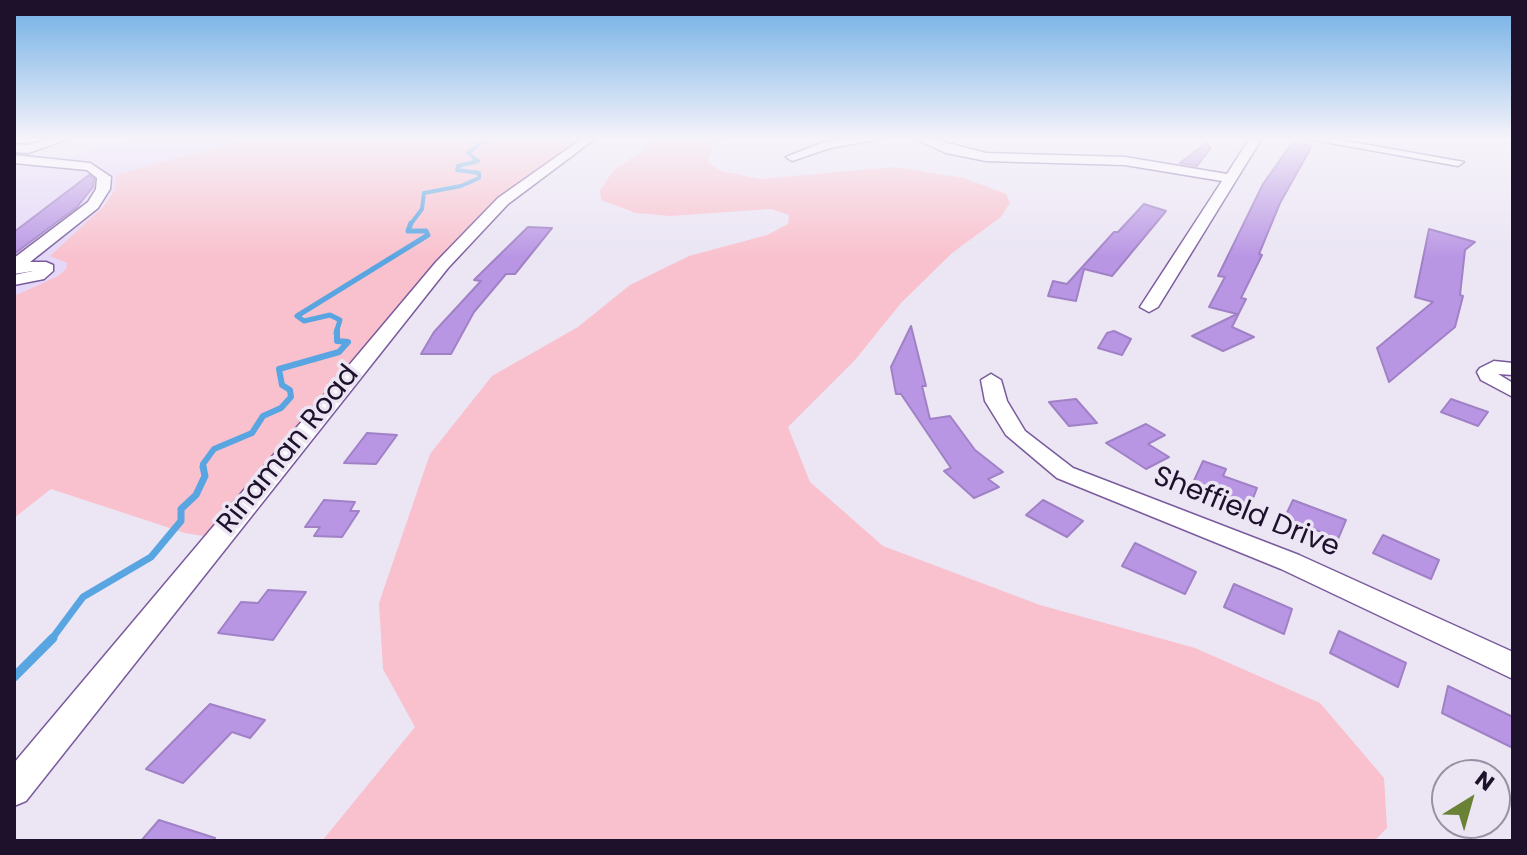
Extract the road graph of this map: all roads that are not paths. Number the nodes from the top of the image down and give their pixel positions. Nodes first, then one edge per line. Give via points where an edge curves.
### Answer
1 (104, 178) edge
2 (532, 178) edge
3 (1225, 178) edge
4 (1231, 179) joint
5 (14, 268) edge
6 (14, 280) edge
7 (1149, 307) dead end
8 (1513, 369) edge
9 (991, 380) dead end
10 (1513, 391) edge
11 (1513, 666) edge
12 (14, 789) edge

1 - 5 street via 93,205
2 - 12 street, Rinaman Road via 449,257
3 - 4 street
4 - 7 street
5 - 6 street via 47,268
8 - 10 street via 1494,367 1487,372 1491,380
9 - 11 street, Sheffield Drive via 1009,425 1065,473 1290,562

